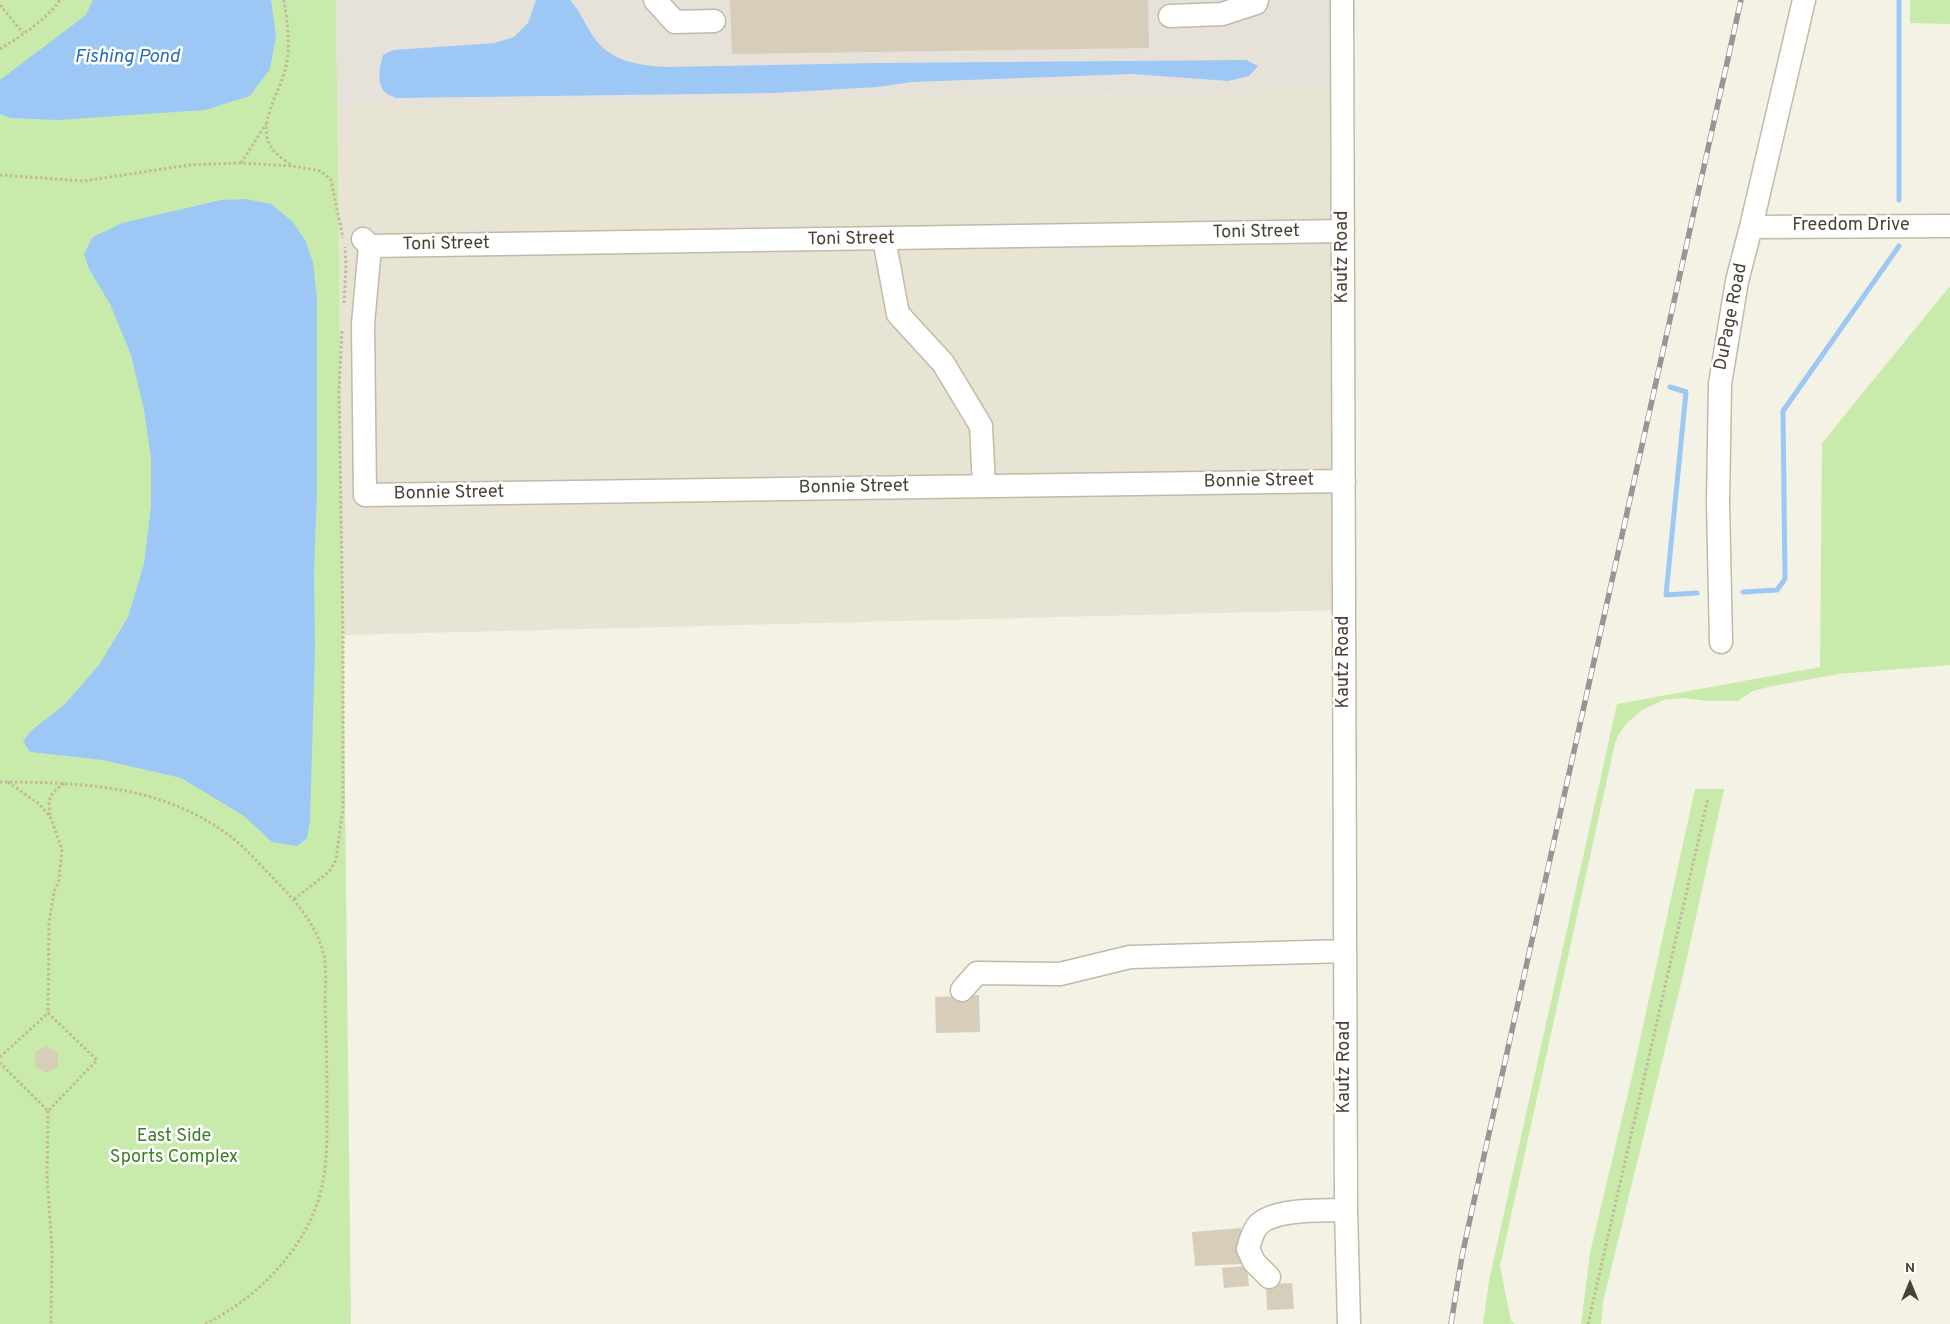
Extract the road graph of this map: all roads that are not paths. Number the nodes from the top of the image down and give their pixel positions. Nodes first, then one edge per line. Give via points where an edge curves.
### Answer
1 (655, 0) edge
2 (1257, 0) edge
3 (1342, 0) edge
4 (1804, 0) edge
5 (1170, 16) dead end
6 (714, 21) dead end
7 (1950, 226) edge
8 (1751, 227) junction
9 (1343, 231) junction
10 (884, 239) junction
11 (1344, 481) junction
12 (984, 486) junction
13 (365, 495) joint
14 (1721, 642) dead end
15 (1345, 951) junction
16 (962, 990) dead end
17 (1346, 1210) junction
18 (1269, 1277) dead end
19 (1349, 1324) edge

1 - 6 street via 675,22
2 - 5 street via 1222,14
3 - 9 street, Kautz Road
4 - 8 street, DuPage Road
7 - 8 street, Freedom Drive
8 - 14 street, DuPage Road via 1737,281 1720,384
9 - 10 street, Toni Street
9 - 11 street, Kautz Road
10 - 12 street via 898,314 943,363 981,426
10 - 13 street, Toni Street via 366,242 363,324
11 - 12 street, Bonnie Street
11 - 15 street, Kautz Road
12 - 13 street, Bonnie Street
15 - 16 street via 1130,957 1060,974 977,973
15 - 17 street, Kautz Road
17 - 18 street via 1285,1213 1259,1225 1248,1248 1254,1262
17 - 19 street, Kautz Road

